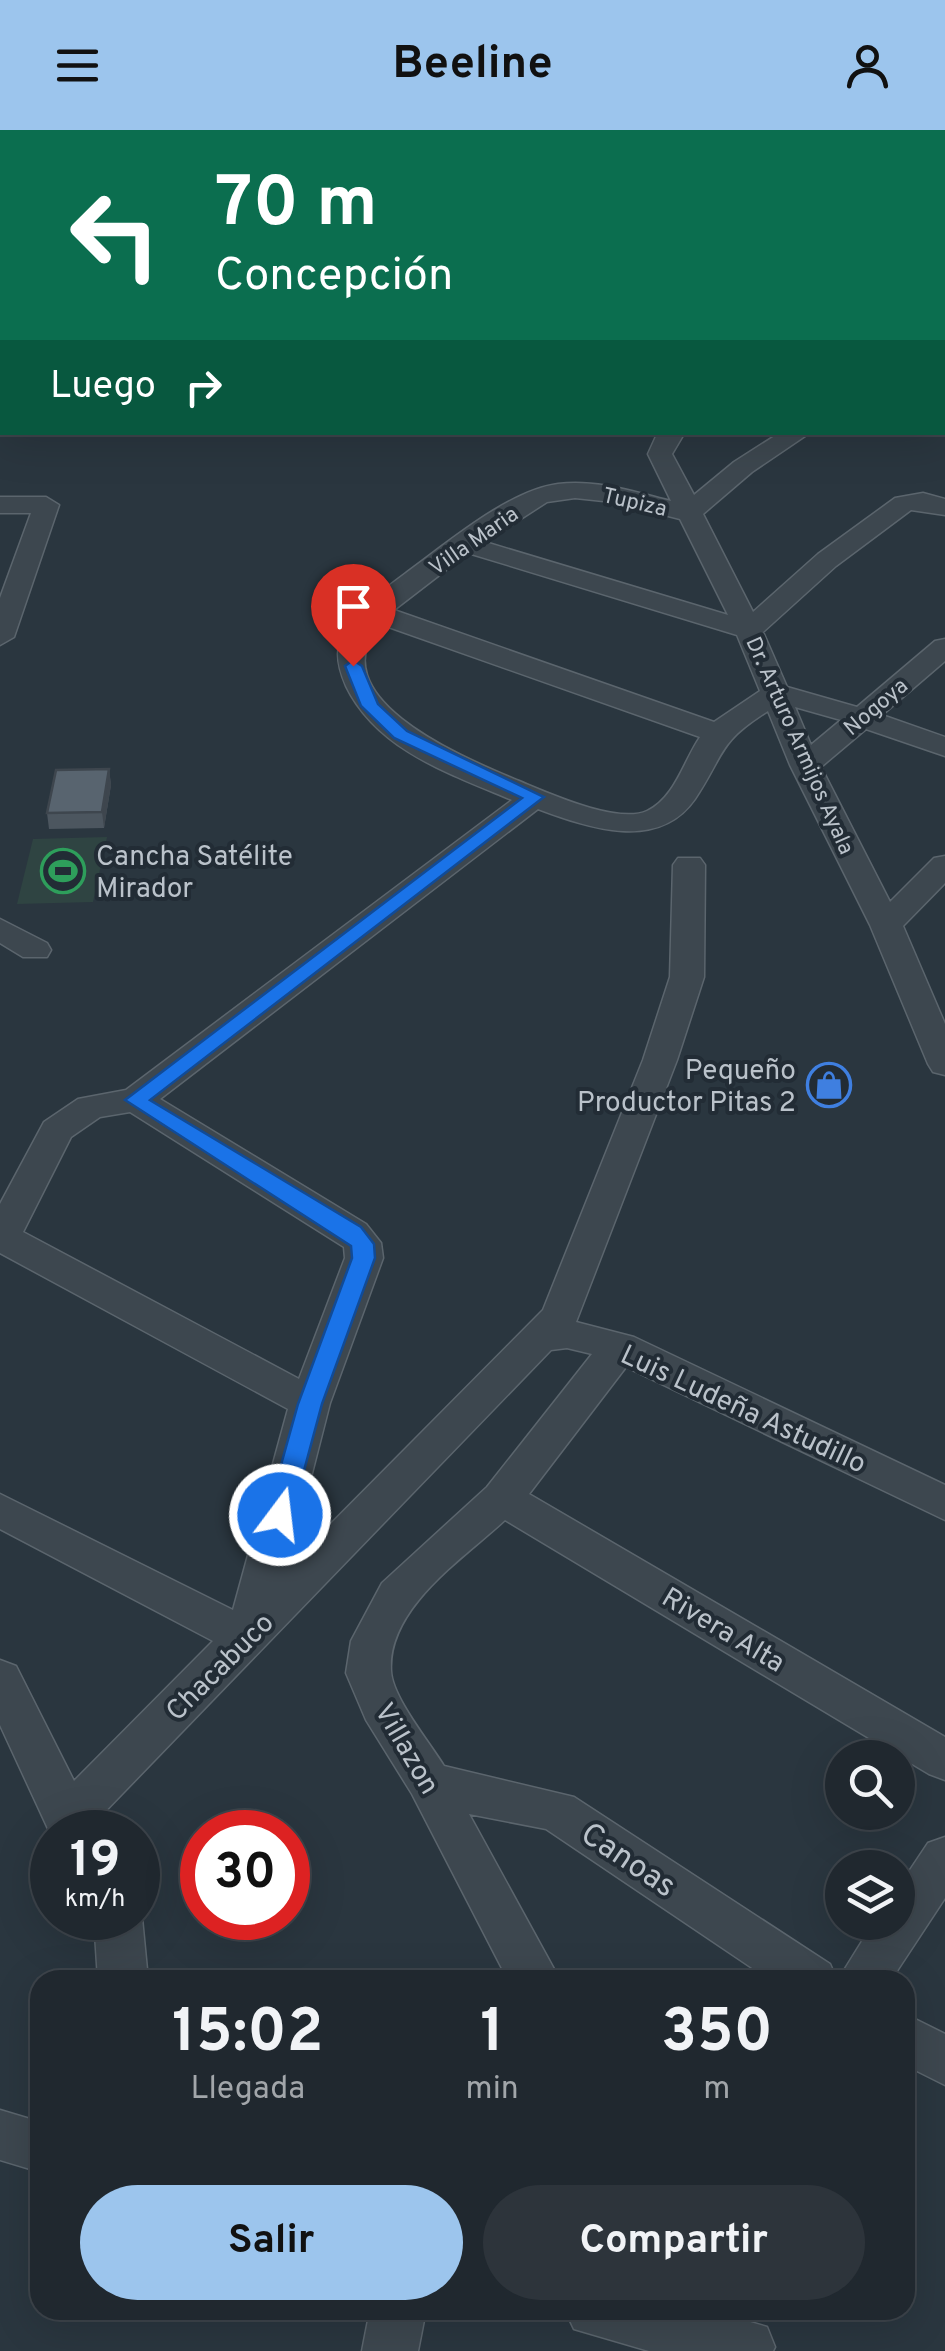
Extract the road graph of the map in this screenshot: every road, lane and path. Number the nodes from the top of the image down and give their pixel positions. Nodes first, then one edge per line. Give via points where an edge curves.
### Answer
1 (670, 435) edge
2 (793, 435) edge
3 (582, 489) joint
4 (0, 505) edge
5 (945, 507) edge
6 (688, 514) junction
7 (464, 544) junction
8 (374, 612) junction
9 (749, 630) junction
10 (0, 637) edge
11 (945, 648) edge
12 (777, 693) junction
13 (862, 717) junction
14 (718, 733) junction
15 (945, 747) edge
16 (805, 765) junction
17 (535, 797) junction
18 (690, 865) dead end
19 (945, 865) edge
20 (886, 925) junction
21 (0, 930) edge
22 (35, 950) dead end
23 (936, 1024) edge
24 (945, 1064) edge
25 (136, 1100) junction
26 (0, 1238) edge
27 (537, 1338) junction
28 (620, 1347) junction
29 (310, 1404) junction
30 (502, 1498) junction
31 (945, 1504) edge
32 (0, 1510) edge
33 (246, 1638) junction
34 (0, 1678) edge
35 (945, 1760) edge
36 (428, 1780) junction
37 (63, 1810) edge
38 (86, 1810) edge
39 (945, 1858) edge
40 (120, 1940) edge
41 (122, 1970) edge
42 (529, 1970) edge
43 (797, 1970) edge
44 (870, 1970) edge
45 (915, 2044) edge
46 (945, 2061) edge
47 (0, 2135) edge
48 (30, 2144) edge
49 (396, 2320) edge
50 (650, 2320) edge
51 (740, 2336) edge
52 (390, 2351) edge

1 - 6 street, Dr. Arturo Armijos Ayala via 660,454
2 - 6 street
3 - 6 street, Tupiza
3 - 7 street, Villa Maria via 538,496
4 - 10 street via 46,505
5 - 9 street via 912,500 826,560
6 - 9 street, Dr. Arturo Armijos Ayala
7 - 8 street, Villa Maria
7 - 9 street
8 - 14 street
8 - 17 street, Villa Maria via 352,642 353,666 370,706 400,734
9 - 12 street, Dr. Arturo Armijos Ayala
11 - 13 street, Nogoya
12 - 13 street
12 - 14 street
12 - 16 street, Dr. Arturo Armijos Ayala
13 - 15 street
13 - 16 street, Nogoya
14 - 17 street via 680,801 644,824 615,824
16 - 20 street, Dr. Arturo Armijos Ayala
17 - 25 street
18 - 27 street, Chacabuco via 687,977 571,1296
19 - 20 street
20 - 23 street, Dr. Arturo Armijos Ayala
21 - 22 street
23 - 24 street, Dr. Arturo Armijos Ayala
25 - 26 street via 90,1107 57,1130
25 - 29 street via 362,1244 364,1258
26 - 29 street
27 - 28 street, Luis Ludeña Astudillo via 566,1334
27 - 33 street, Chacabuco
28 - 30 street, Villazon
28 - 31 street, Luis Ludeña Astudillo
29 - 33 street
30 - 35 street, Rivera Alta
30 - 36 street, Villazon via 396,1595 374,1642 368,1673
32 - 33 street
33 - 38 street, Chacabuco
34 - 37 street
36 - 42 street, Villazon
36 - 43 street, Canoas via 557,1811
39 - 44 street
40 - 41 street
45 - 46 street
47 - 48 street
49 - 52 street
50 - 51 street

